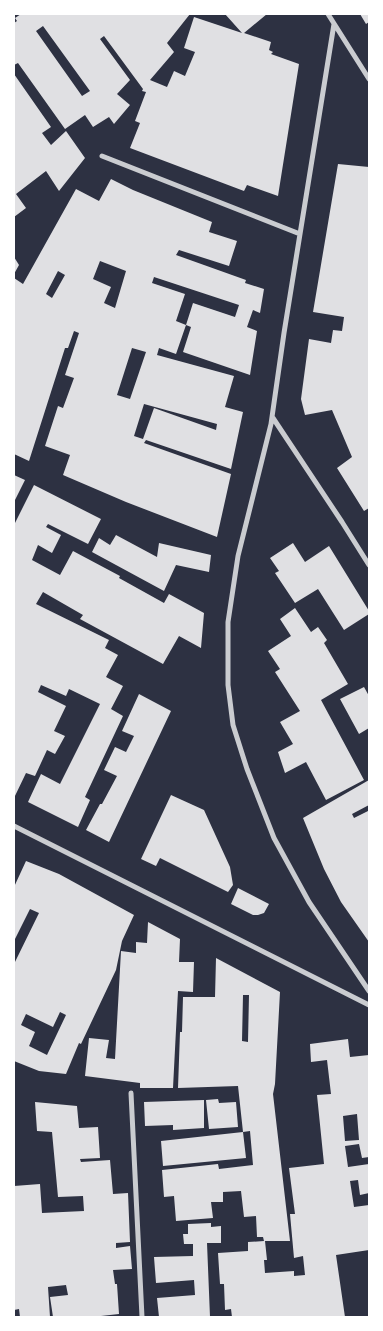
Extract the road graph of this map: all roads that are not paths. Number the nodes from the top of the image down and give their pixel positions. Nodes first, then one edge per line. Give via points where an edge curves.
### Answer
1 (328, 14) edge
2 (334, 24) junction
3 (369, 79) edge
4 (102, 156) dead end
5 (300, 234) junction
6 (272, 417) junction
7 (369, 565) edge
8 (14, 826) edge
9 (369, 991) edge
10 (369, 1005) edge
11 (131, 1093) dead end
12 (142, 1317) edge

1 - 2 street
2 - 3 street
2 - 5 street
4 - 5 street
5 - 6 street
6 - 7 street
6 - 9 street via 238,556 228,622 228,685 233,725 274,838 309,902
8 - 10 street
11 - 12 street

